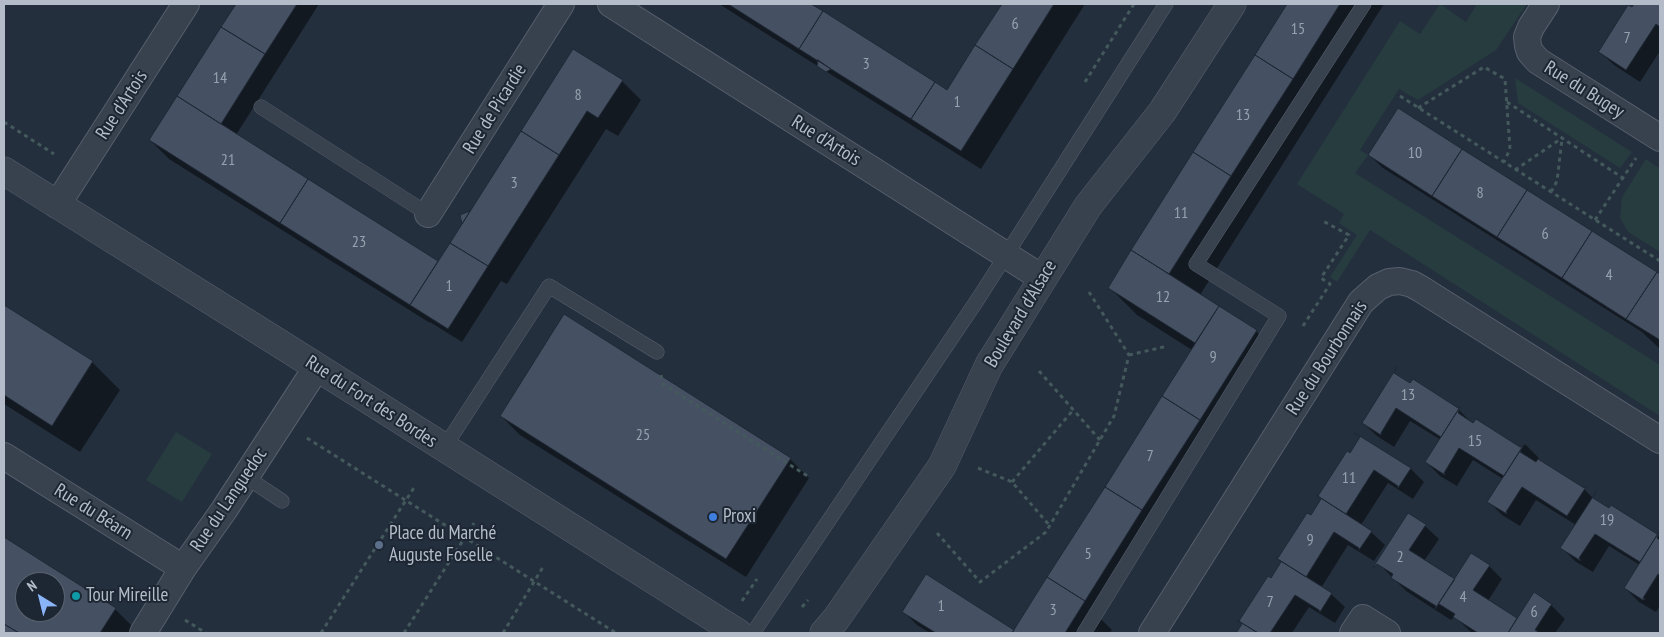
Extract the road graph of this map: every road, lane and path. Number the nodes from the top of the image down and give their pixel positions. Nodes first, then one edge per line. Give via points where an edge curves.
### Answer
1 (186, 4) edge
2 (561, 4) edge
3 (611, 4) edge
4 (1134, 4) edge
5 (1166, 4) edge
6 (1232, 4) edge
7 (1364, 4) edge
8 (1546, 4) edge
9 (1082, 86) dead end
10 (1400, 96) dead end
11 (1507, 102) junction
12 (262, 107) dead end
13 (1418, 108) junction
14 (4, 122) edge
15 (1656, 136) edge
16 (1562, 138) junction
17 (1504, 162) junction
18 (80, 170) junction
19 (1515, 170) junction
20 (4, 171) edge
21 (1623, 178) junction
22 (1551, 192) junction
23 (57, 205) junction
24 (428, 214) joint
25 (1321, 220) dead end
26 (1595, 220) junction
27 (1006, 255) junction
28 (1660, 261) edge
29 (1042, 278) junction
30 (1089, 292) dead end
31 (1300, 330) dead end
32 (1168, 346) dead end
33 (657, 352) joint
34 (1129, 355) junction
35 (317, 367) junction
36 (1040, 371) dead end
37 (1074, 409) junction
38 (282, 421) junction
39 (1100, 440) junction
40 (1660, 440) edge
41 (444, 448) junction
42 (4, 456) edge
43 (978, 468) dead end
44 (246, 477) junction
45 (809, 477) dead end
46 (1012, 482) junction
47 (415, 486) dead end
48 (406, 500) junction
49 (282, 501) dead end
50 (474, 523) dead end
51 (1050, 526) junction
52 (936, 533) dead end
53 (465, 538) junction
54 (544, 567) dead end
55 (183, 568) junction
56 (759, 576) dead end
57 (534, 582) junction
58 (732, 629) edge
59 (143, 633) edge
60 (321, 633) edge
61 (404, 633) edge
62 (502, 633) edge
63 (616, 633) edge
64 (752, 633) edge
65 (824, 633) edge
66 (1084, 633) edge
67 (1152, 633) edge
68 (1354, 633) edge
69 (1387, 633) edge

1 - 18 street, Rue d'Artois
2 - 24 street, Rue de Picardie
3 - 27 street, Rue d'Artois
4 - 9 path
5 - 27 lane
6 - 29 street, Boulevard d'Alsace via 1162,112 1088,206
7 - 66 lane via 1196,264 1279,316
8 - 15 street, Rue du Bugey via 1527,37 1530,52 1538,61
10 - 13 path
11 - 13 path via 1505,79 1484,67
11 - 16 path
11 - 17 path via 1510,149
12 - 24 lane
13 - 17 path
14 - 18 path
15 - 21 path
16 - 19 path
16 - 21 path
16 - 22 path via 1557,181
17 - 19 path
18 - 23 street, Rue d'Artois
19 - 22 path
20 - 23 street, Rue du Fort des Bordes
21 - 26 path
22 - 26 path
23 - 35 street, Rue du Fort des Bordes
25 - 31 path via 1349,235 1321,278 1330,284
26 - 28 path
27 - 29 street, Rue d'Artois
27 - 64 lane
29 - 65 street, Boulevard d'Alsace via 988,365 942,466
30 - 34 path
32 - 34 path
33 - 41 lane via 549,286
33 - 45 path via 663,384
34 - 39 path via 1114,416
35 - 38 street, Rue du Languedoc
35 - 41 street, Rue du Fort des Bordes
36 - 37 path
37 - 39 path
37 - 46 path
38 - 44 street, Rue du Languedoc
38 - 48 path
39 - 51 path
40 - 67 street, Rue du Bourbonnais via 1422,289 1400,281 1389,282 1361,302
41 - 58 street, Rue du Fort des Bordes
42 - 55 street, Rue du Béarn
43 - 46 path
44 - 49 lane
44 - 55 street, Rue du Languedoc
46 - 51 path
47 - 48 path
48 - 53 path
48 - 60 path
50 - 53 path
51 - 52 path via 980,582
53 - 57 path
53 - 61 path
54 - 57 path
55 - 59 street, Rue du Languedoc
56 - 58 path
57 - 62 path
57 - 63 path
68 - 69 street via 1363,618

